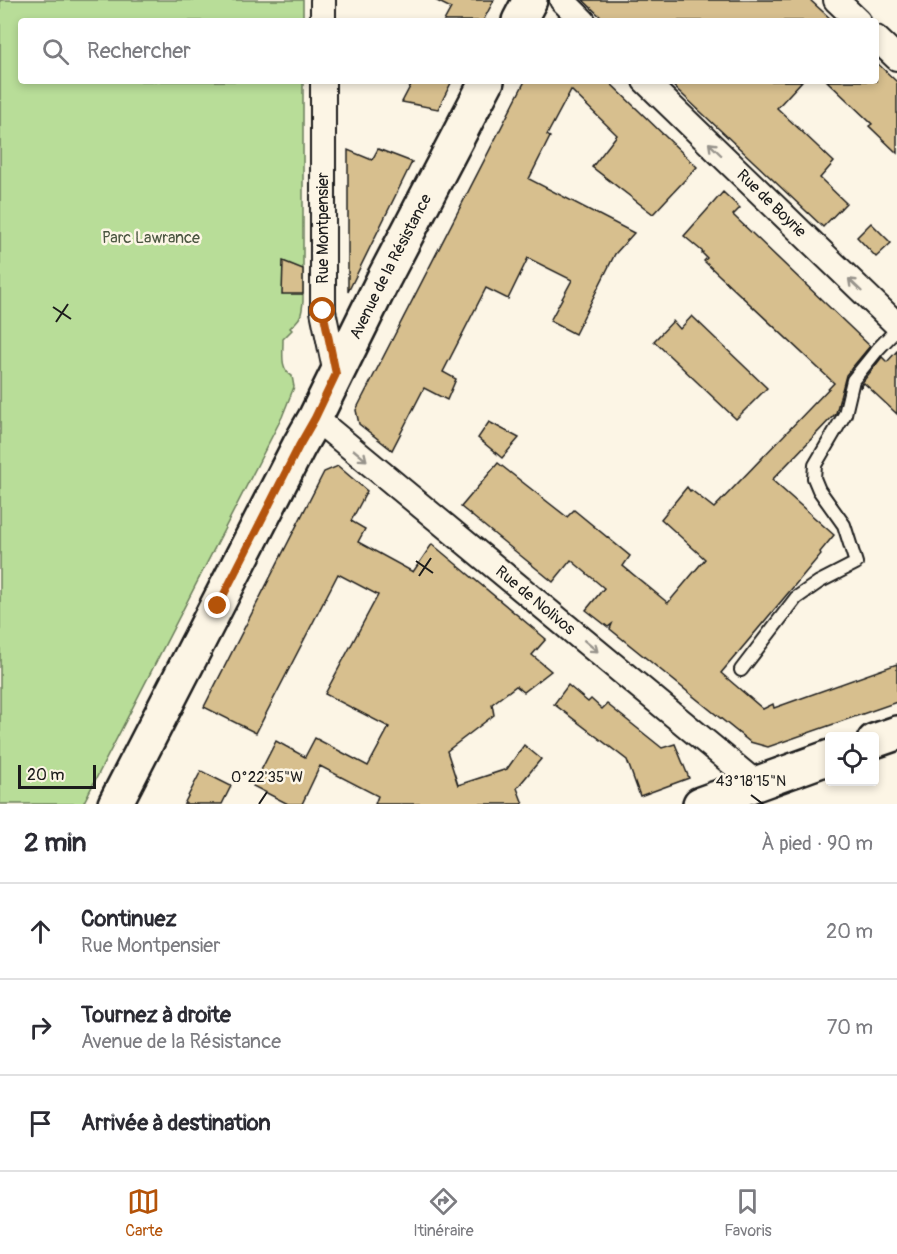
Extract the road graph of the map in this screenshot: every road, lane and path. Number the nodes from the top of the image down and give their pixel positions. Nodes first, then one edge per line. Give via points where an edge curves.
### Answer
1 (322, 0) edge
2 (530, 0) edge
3 (561, 0) edge
4 (836, 0) edge
5 (323, 18) edge
6 (521, 18) edge
7 (580, 18) edge
8 (855, 18) edge
9 (879, 41) edge
10 (897, 58) edge
11 (323, 84) edge
12 (485, 84) edge
13 (648, 84) edge
14 (897, 327) edge
15 (336, 374) junction
16 (315, 418) junction
17 (741, 670) dead end
18 (897, 733) edge
19 (879, 739) edge
20 (825, 760) edge
21 (757, 784) junction
22 (116, 804) edge
23 (700, 804) edge

1 - 5 street
2 - 6 street
3 - 7 street
4 - 8 street
9 - 10 street
11 - 15 street, Rue Montpensier via 323,311
12 - 15 street, Avenue de la Résistance
14 -> 13 street, Rue de Boyrie
14 - 17 lane via 853,380 845,414 815,465 814,478 819,490 844,525 856,563 796,598
15 - 16 street, Avenue de la Résistance
16 -> 21 street, Rue de Nolivos
16 - 22 street, Avenue de la Résistance
18 - 19 street
20 - 21 street
21 - 23 street

